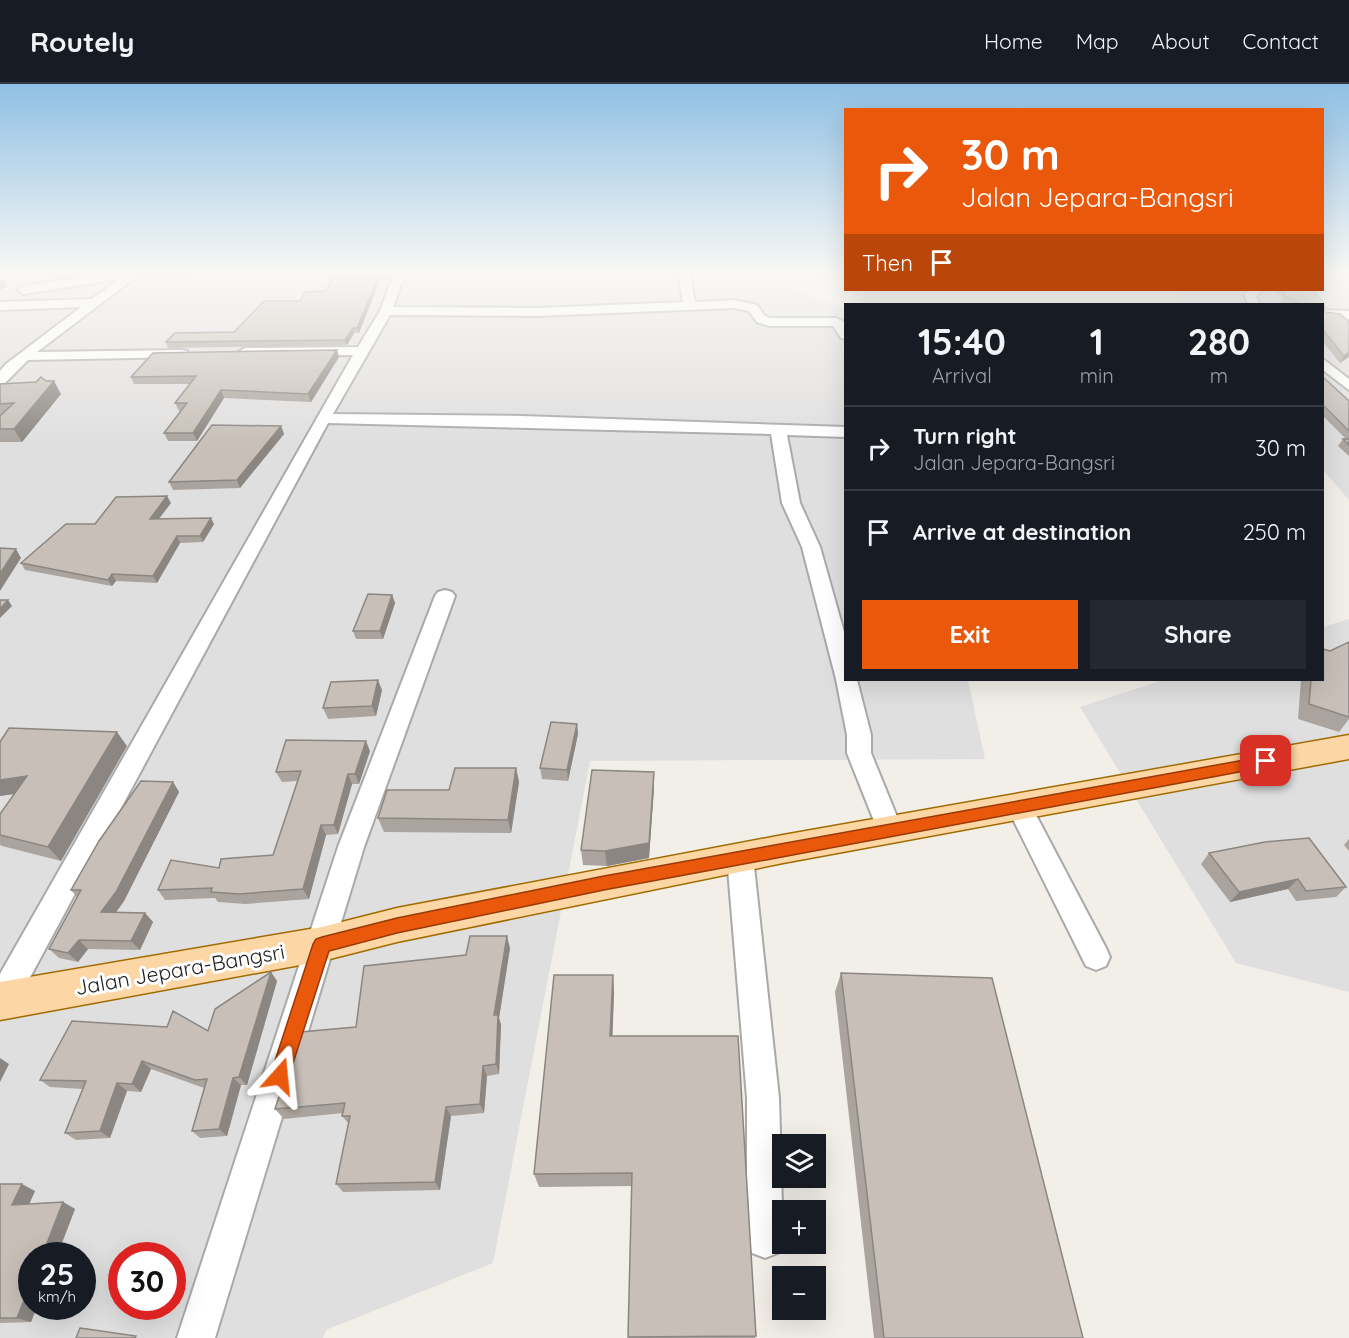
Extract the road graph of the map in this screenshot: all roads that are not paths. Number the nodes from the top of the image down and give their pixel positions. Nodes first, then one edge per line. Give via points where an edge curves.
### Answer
1 (59, 330) edge
2 (376, 330) edge
3 (364, 351) junction
4 (235, 352) edge
5 (192, 354) edge
6 (24, 356) junction
7 (1324, 364) edge
8 (0, 380) edge
9 (1349, 386) edge
10 (322, 418) junction
11 (778, 430) junction
12 (844, 432) edge
13 (445, 596) dead end
14 (844, 671) edge
15 (846, 681) edge
16 (1349, 747) edge
17 (1018, 805) junction
18 (889, 829) junction
19 (740, 857) junction
20 (322, 944) junction
21 (1096, 957) dead end
22 (1, 1001) edge
23 (765, 1240) dead end
24 (196, 1338) edge

1 - 6 street
2 - 3 street
3 - 4 street
3 - 10 street
5 - 6 street
6 - 8 street
7 - 9 street
10 - 11 street
10 - 22 street
11 - 12 street
11 - 14 street via 791,503 811,547
13 - 20 street via 351,847
15 - 18 street via 859,735 859,753
16 - 17 main road, Jalan Jepara-Bangsri
17 - 18 main road, Jalan Jepara-Bangsri
17 - 21 street
18 - 19 main road, Jalan Jepara-Bangsri
19 - 20 main road, Jalan Jepara-Bangsri via 397,925
19 - 23 street via 763,1098
20 - 22 main road, Jalan Jepara-Bangsri
20 - 24 street

